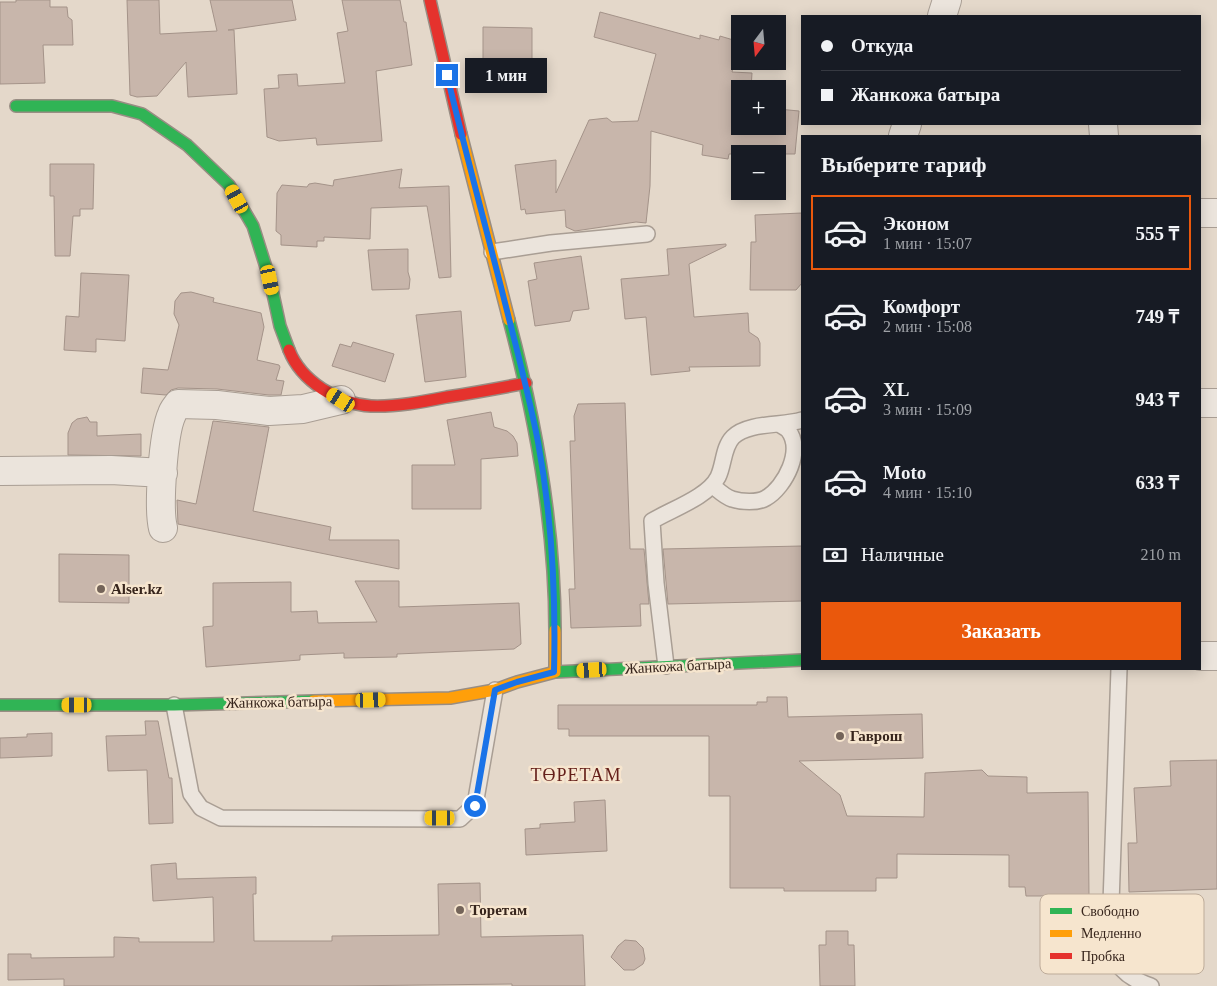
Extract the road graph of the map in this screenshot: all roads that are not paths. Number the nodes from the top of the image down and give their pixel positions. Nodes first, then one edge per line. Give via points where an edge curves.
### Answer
1 (430, 0) edge
2 (947, 0) edge
3 (942, 15) edge
4 (16, 106) dead end
5 (1201, 213) edge
6 (1217, 213) edge
7 (647, 234) dead end
8 (492, 252) junction
9 (526, 383) junction
10 (341, 400) junction
11 (1201, 403) edge
12 (1217, 403) edge
13 (801, 420) edge
14 (779, 424) junction
15 (0, 471) edge
16 (163, 473) junction
17 (713, 486) junction
18 (163, 528) dead end
19 (1201, 656) edge
20 (1217, 656) edge
21 (801, 660) edge
22 (666, 666) junction
23 (1119, 670) edge
24 (554, 672) junction
25 (495, 690) junction
26 (174, 705) junction
27 (0, 706) edge
28 (1111, 894) edge
29 (1127, 974) edge
30 (1151, 986) edge

1 - 8 street
2 - 3 street
4 - 10 street via 112,106 142,114 187,145 229,185 253,226 280,326 292,357 311,381
5 - 6 street
7 - 8 lane
8 - 9 street
9 - 10 street via 410,404 370,406
9 - 24 street via 552,549
10 - 16 street via 303,409 269,412 178,404 171,414
11 - 12 street
13 - 14 lane
14 - 17 lane via 746,429 733,437
14 - 17 lane via 788,430 794,455 779,488 765,499 746,501 730,499
15 - 16 street
16 - 18 street
17 - 22 lane via 652,521
19 - 20 street
21 - 22 street, Жанкожа батыра
22 - 24 street, Жанкожа батыра
23 - 28 lane
24 - 25 street, Жанкожа батыра
25 - 26 street, Жанкожа батыра via 450,698
25 - 26 lane via 475,806 460,818 221,818 201,808 191,794
26 - 27 street, Жанкожа батыра
29 - 30 lane

